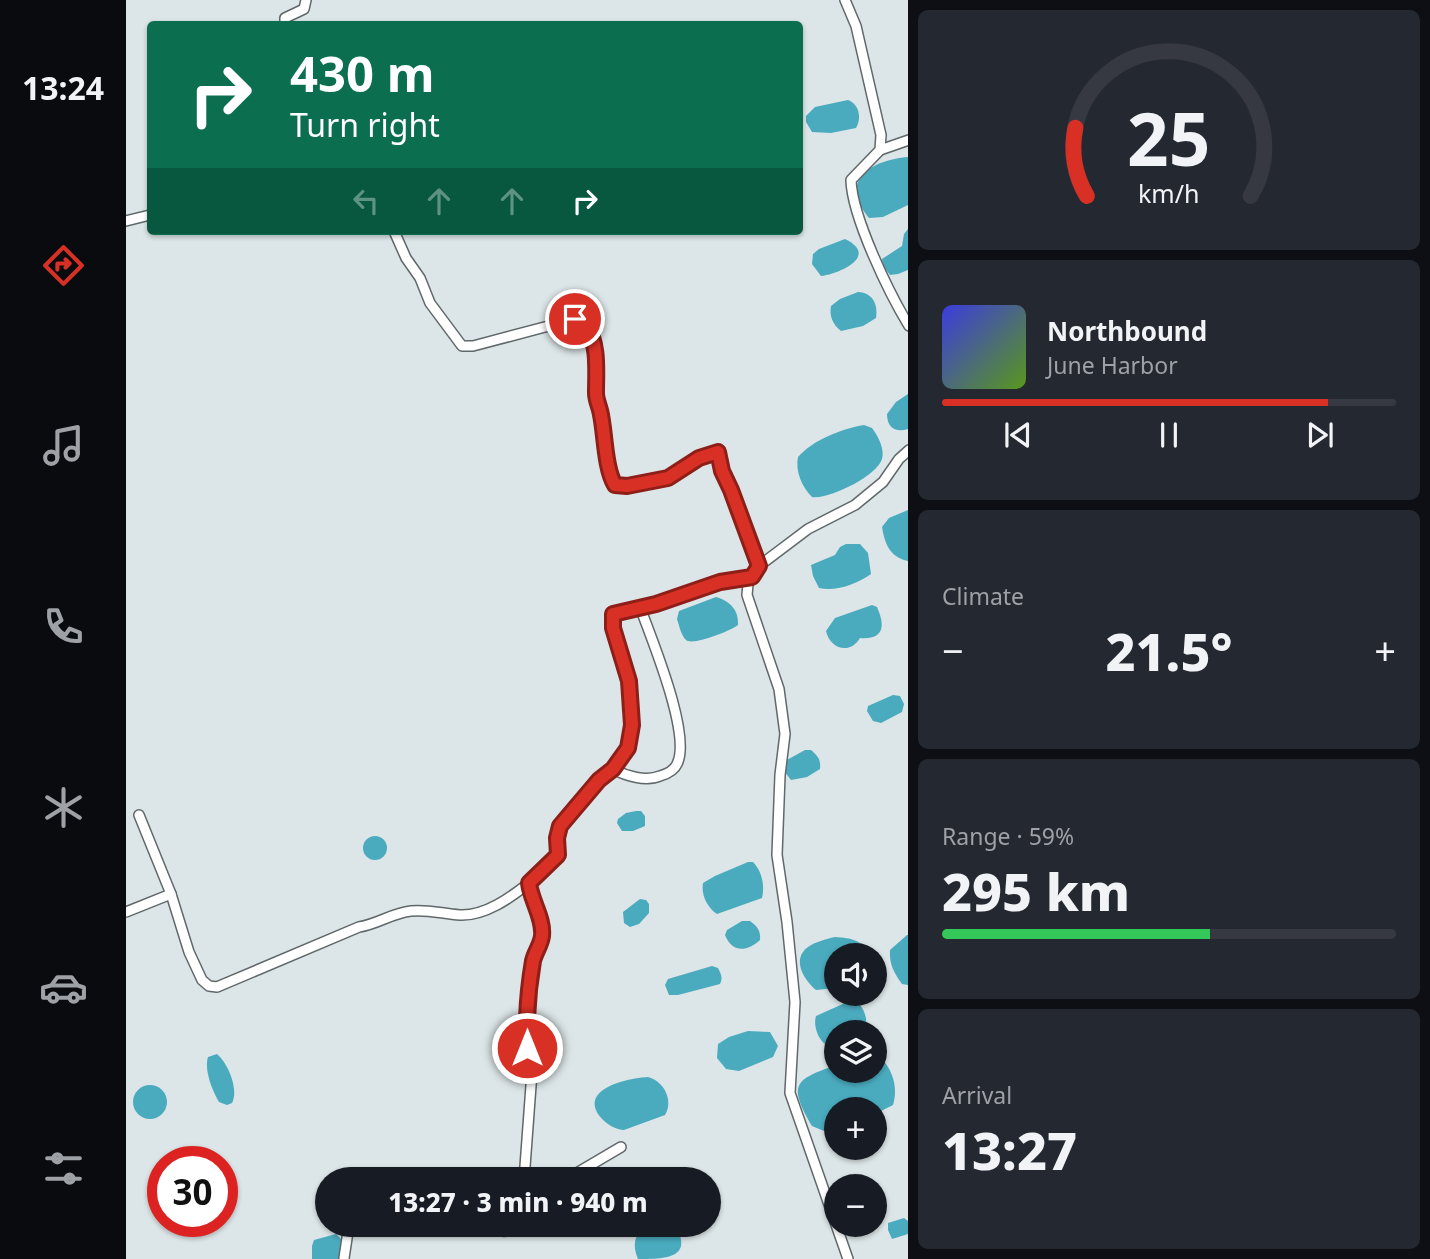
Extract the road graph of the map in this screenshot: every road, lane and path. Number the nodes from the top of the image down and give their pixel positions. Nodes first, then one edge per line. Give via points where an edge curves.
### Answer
1 (306, 0) edge
2 (845, 0) edge
3 (285, 21) edge
4 (908, 140) edge
5 (880, 150) junction
6 (147, 216) edge
7 (126, 221) edge
8 (396, 235) edge
9 (908, 326) edge
10 (908, 450) edge
11 (759, 566) junction
12 (752, 577) junction
13 (640, 607) junction
14 (613, 769) junction
15 (139, 815) dead end
16 (529, 883) junction
17 (171, 894) junction
18 (126, 912) edge
19 (621, 1147) dead end
20 (525, 1167) edge
21 (587, 1167) edge
22 (347, 1237) edge
23 (344, 1258) edge
24 (848, 1259) edge

1 - 3 street via 304,9
2 - 5 street via 856,26 878,118
4 - 5 street
5 - 9 street via 851,180 851,189 864,232
6 - 7 street
8 - 11 street via 430,303 462,346 575,319 586,324 593,339 598,367 596,397 615,485 668,478 718,452
10 - 11 street via 883,482 855,505 808,529
11 - 12 street
12 - 13 street
12 - 24 street via 747,595 779,689 785,734 777,855 795,1002 790,1093
13 - 14 street via 616,612 611,619 629,681 632,725 628,748
13 - 14 street via 680,731 678,762 671,772 656,778 638,778
14 - 16 street via 560,826 558,855
15 - 17 street
16 - 17 street via 482,911 394,914 216,987 202,980
16 - 20 street via 542,938 527,1005 532,1072
17 - 18 street
19 - 21 street
22 - 23 street

